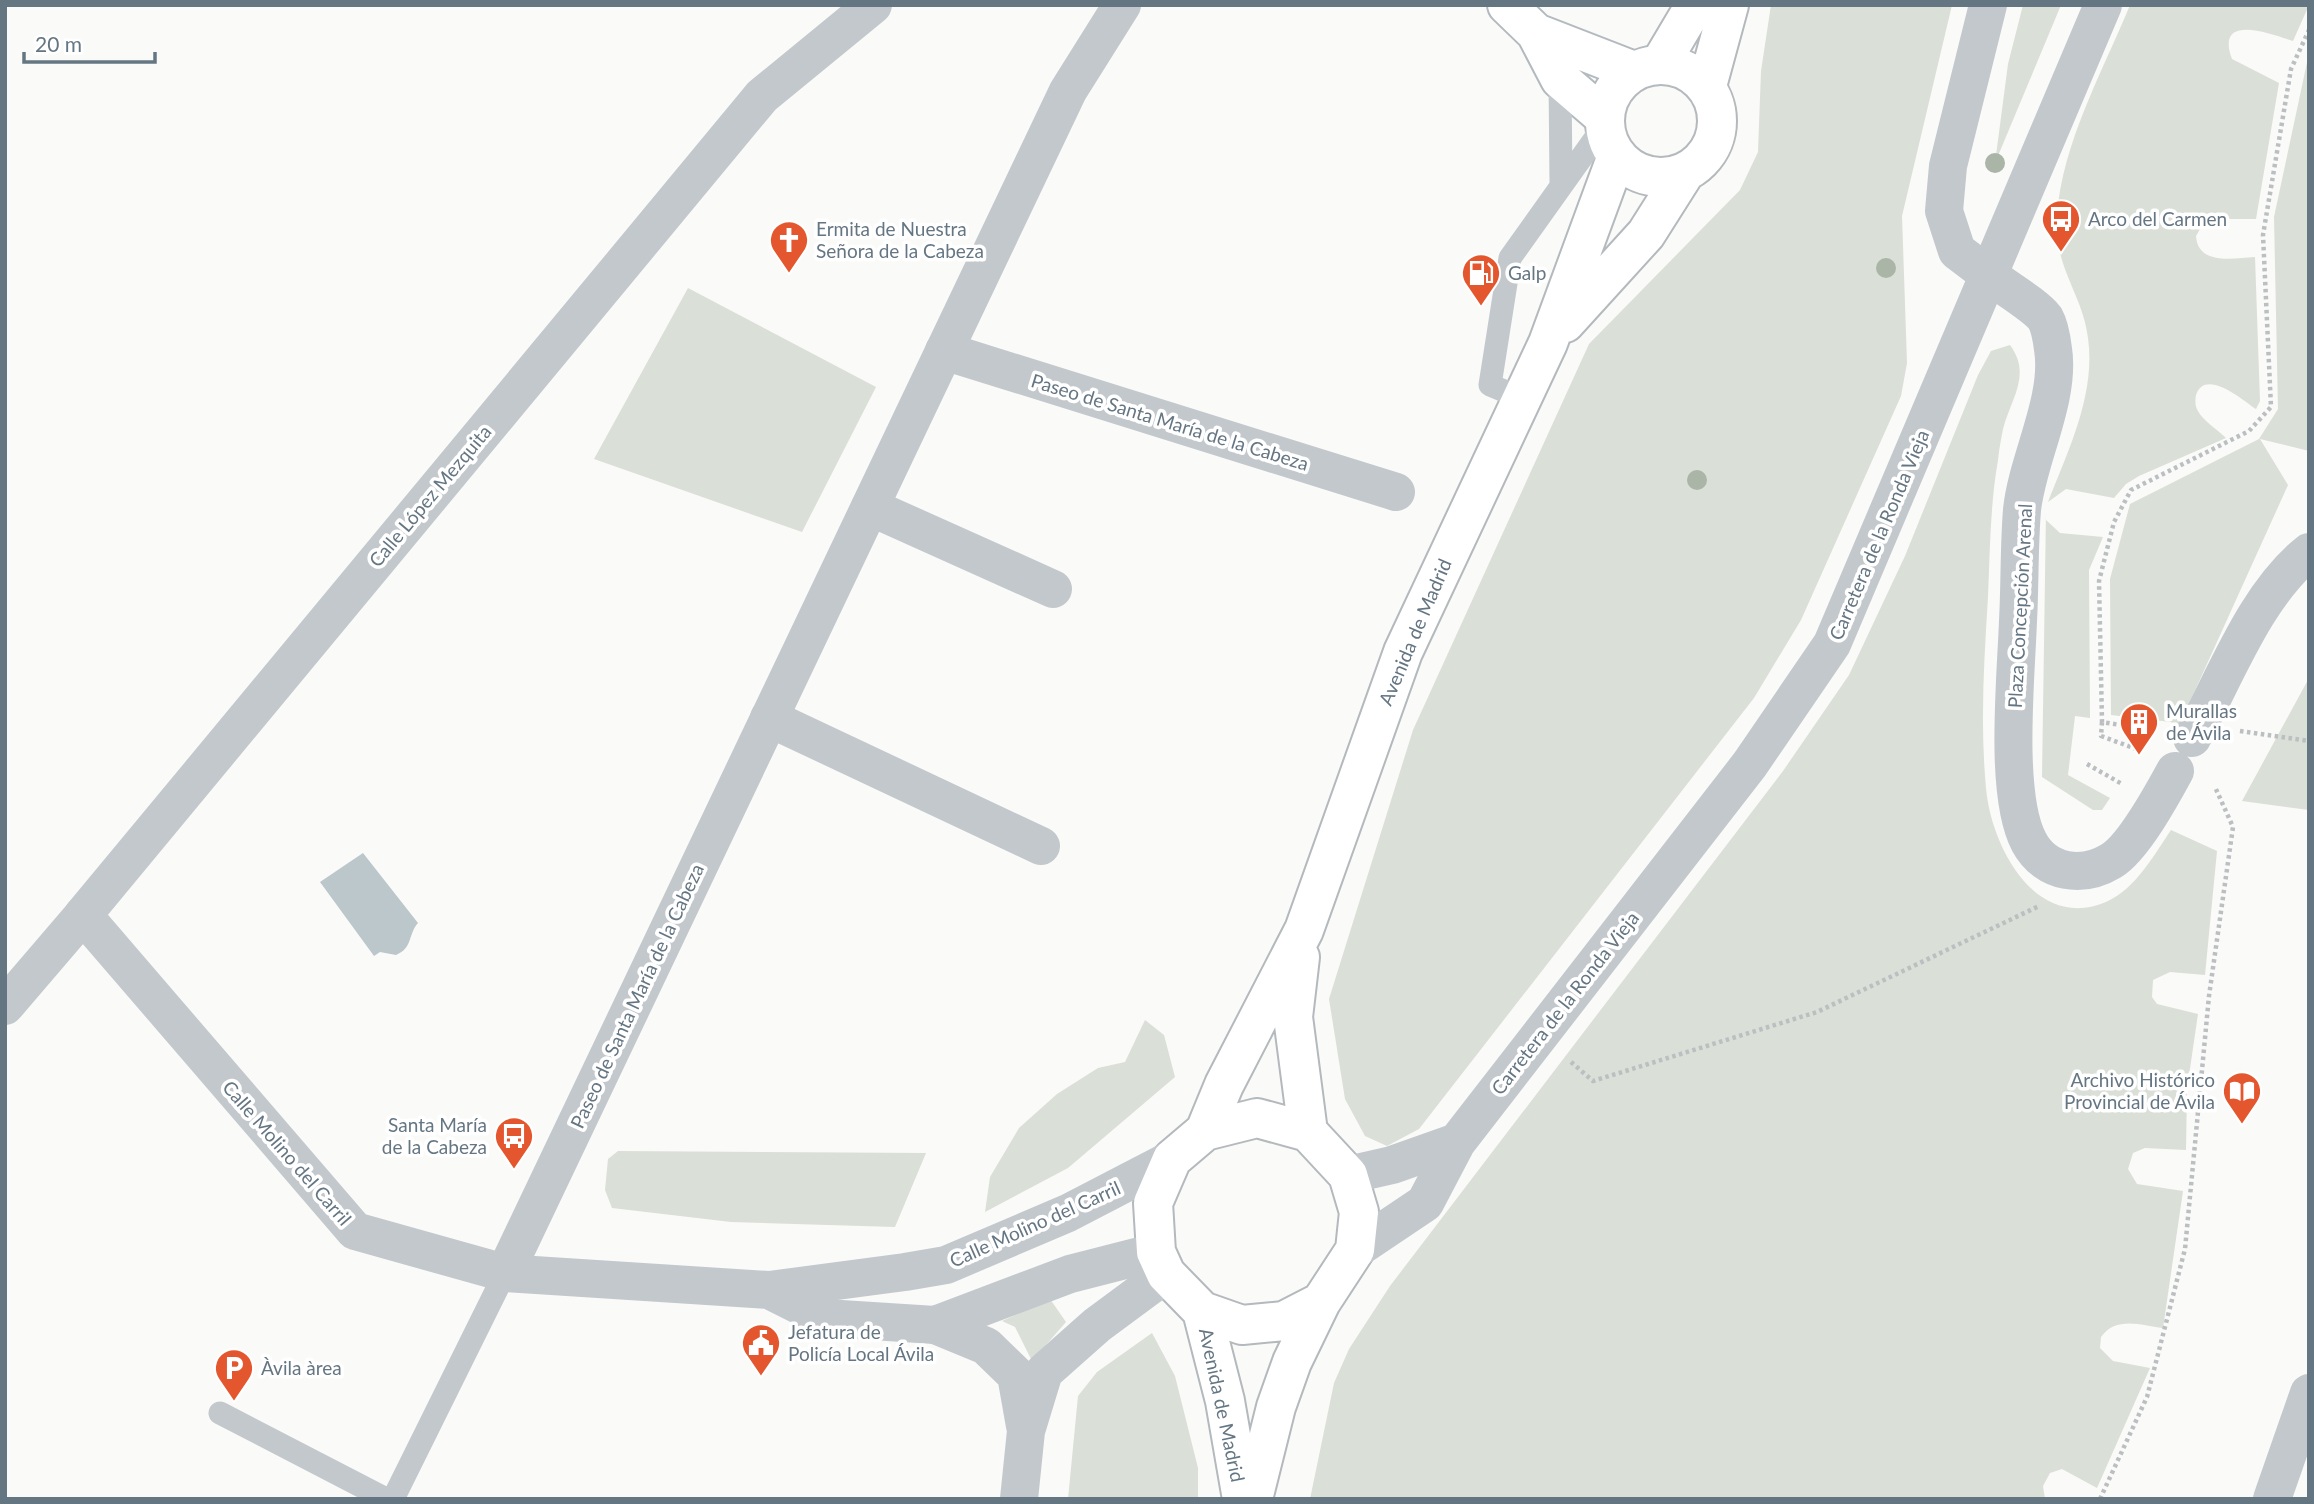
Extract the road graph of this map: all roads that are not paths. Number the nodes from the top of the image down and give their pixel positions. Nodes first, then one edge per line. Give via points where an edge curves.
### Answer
1 (873, 5) edge
2 (1122, 5) edge
3 (1507, 5) edge
4 (1695, 5) edge
5 (1728, 5) edge
6 (1988, 5) edge
7 (2103, 5) edge
8 (1536, 33) junction
9 (1647, 67) junction
10 (1560, 79) junction
11 (1707, 86) junction
12 (1608, 134) junction
13 (1684, 174) junction
14 (1561, 183) junction
15 (1990, 276) junction
16 (1548, 344) junction
17 (944, 351) junction
18 (1521, 398) junction
19 (1396, 492) dead end
20 (870, 507) junction
21 (2309, 552) edge
22 (1053, 589) dead end
23 (769, 718) junction
24 (2193, 738) dead end
25 (2192, 773) road end
26 (1041, 846) dead end
27 (82, 915) junction
28 (1304, 930) junction
29 (5, 1006) edge
30 (1205, 1131) junction
31 (1308, 1132) junction
32 (1457, 1142) junction
33 (1172, 1159) junction
34 (1348, 1175) junction
35 (1355, 1250) junction
36 (1161, 1263) junction
37 (505, 1273) junction
38 (769, 1290) junction
39 (1321, 1302) junction
40 (1202, 1311) junction
41 (935, 1325) junction
42 (2309, 1393) edge
43 (220, 1413) dead end
44 (1026, 1431) junction
45 (386, 1499) edge
46 (393, 1499) edge
47 (1019, 1499) edge
48 (1241, 1499) edge
49 (1253, 1499) edge
50 (2272, 1499) edge

1 - 27 street, Calle López Mezquita via 762,96
2 - 17 street, Paseo de Santa María de la Cabeza via 1068,91
3 - 8 main road
4 - 9 main road
5 - 11 main road
6 - 15 street, Plaza Concepción Arenal via 1948,166 1944,211 1957,251
7 - 15 street, Carretera de la Ronda Vieja
8 - 9 main road
8 - 10 main road
9 - 11 main road via 1686,69
9 - 12 main road via 1616,86
10 - 12 main road
10 - 14 lane
11 - 13 main road via 1718,118 1710,152
12 - 13 main road via 1647,177
12 - 14 lane
12 - 16 main road, Avenida de Madrid
13 - 16 main road, Avenida de Madrid via 1646,234
14 - 18 lane via 1510,258 1490,385
15 - 25 street, Plaza Concepción Arenal via 2045,319 2054,351 2050,398 2022,508 2014,748 2019,812 2028,842 2054,867 2072,873 2095,870 2114,860
15 - 32 street, Carretera de la Ronda Vieja via 1832,644 1750,764
16 - 18 main road, Avenida de Madrid
17 - 19 street, Paseo de Santa María de la Cabeza
17 - 20 street, Paseo de Santa María de la Cabeza
18 - 28 main road, Avenida de Madrid via 1403,652
20 - 22 street
20 - 23 street, Paseo de Santa María de la Cabeza
21 - 24 street via 2291,566 2266,598
23 - 26 street
23 - 37 street, Paseo de Santa María de la Cabeza
27 - 29 street, Calle López Mezquita
27 - 37 street, Calle Molino del Carril via 355,1231
28 - 30 main road, Avenida de Madrid
28 - 31 main road, Avenida de Madrid via 1293,1017
30 - 31 main road via 1257,1118
30 - 33 main road
31 - 34 main road
32 - 34 street
32 - 35 street, Carretera de la Ronda Vieja via 1425,1203
33 - 36 main road via 1153,1203
33 - 38 street, Calle Molino del Carril via 1068,1213 946,1265
34 - 35 main road via 1359,1212
35 - 39 main road
36 - 40 main road
36 - 41 street, Calle Molino del Carril via 1070,1274
36 - 44 street via 1044,1372
37 - 38 street, Calle Molino del Carril
37 - 46 lane
38 - 41 street, Calle Molino del Carril via 825,1318
39 - 40 main road via 1284,1321 1242,1325
39 - 49 main road, Avenida de Madrid via 1276,1407
40 - 48 main road, Avenida de Madrid via 1225,1401
41 - 44 street via 986,1346 1016,1375
42 - 50 street
43 - 45 lane
44 - 47 street

